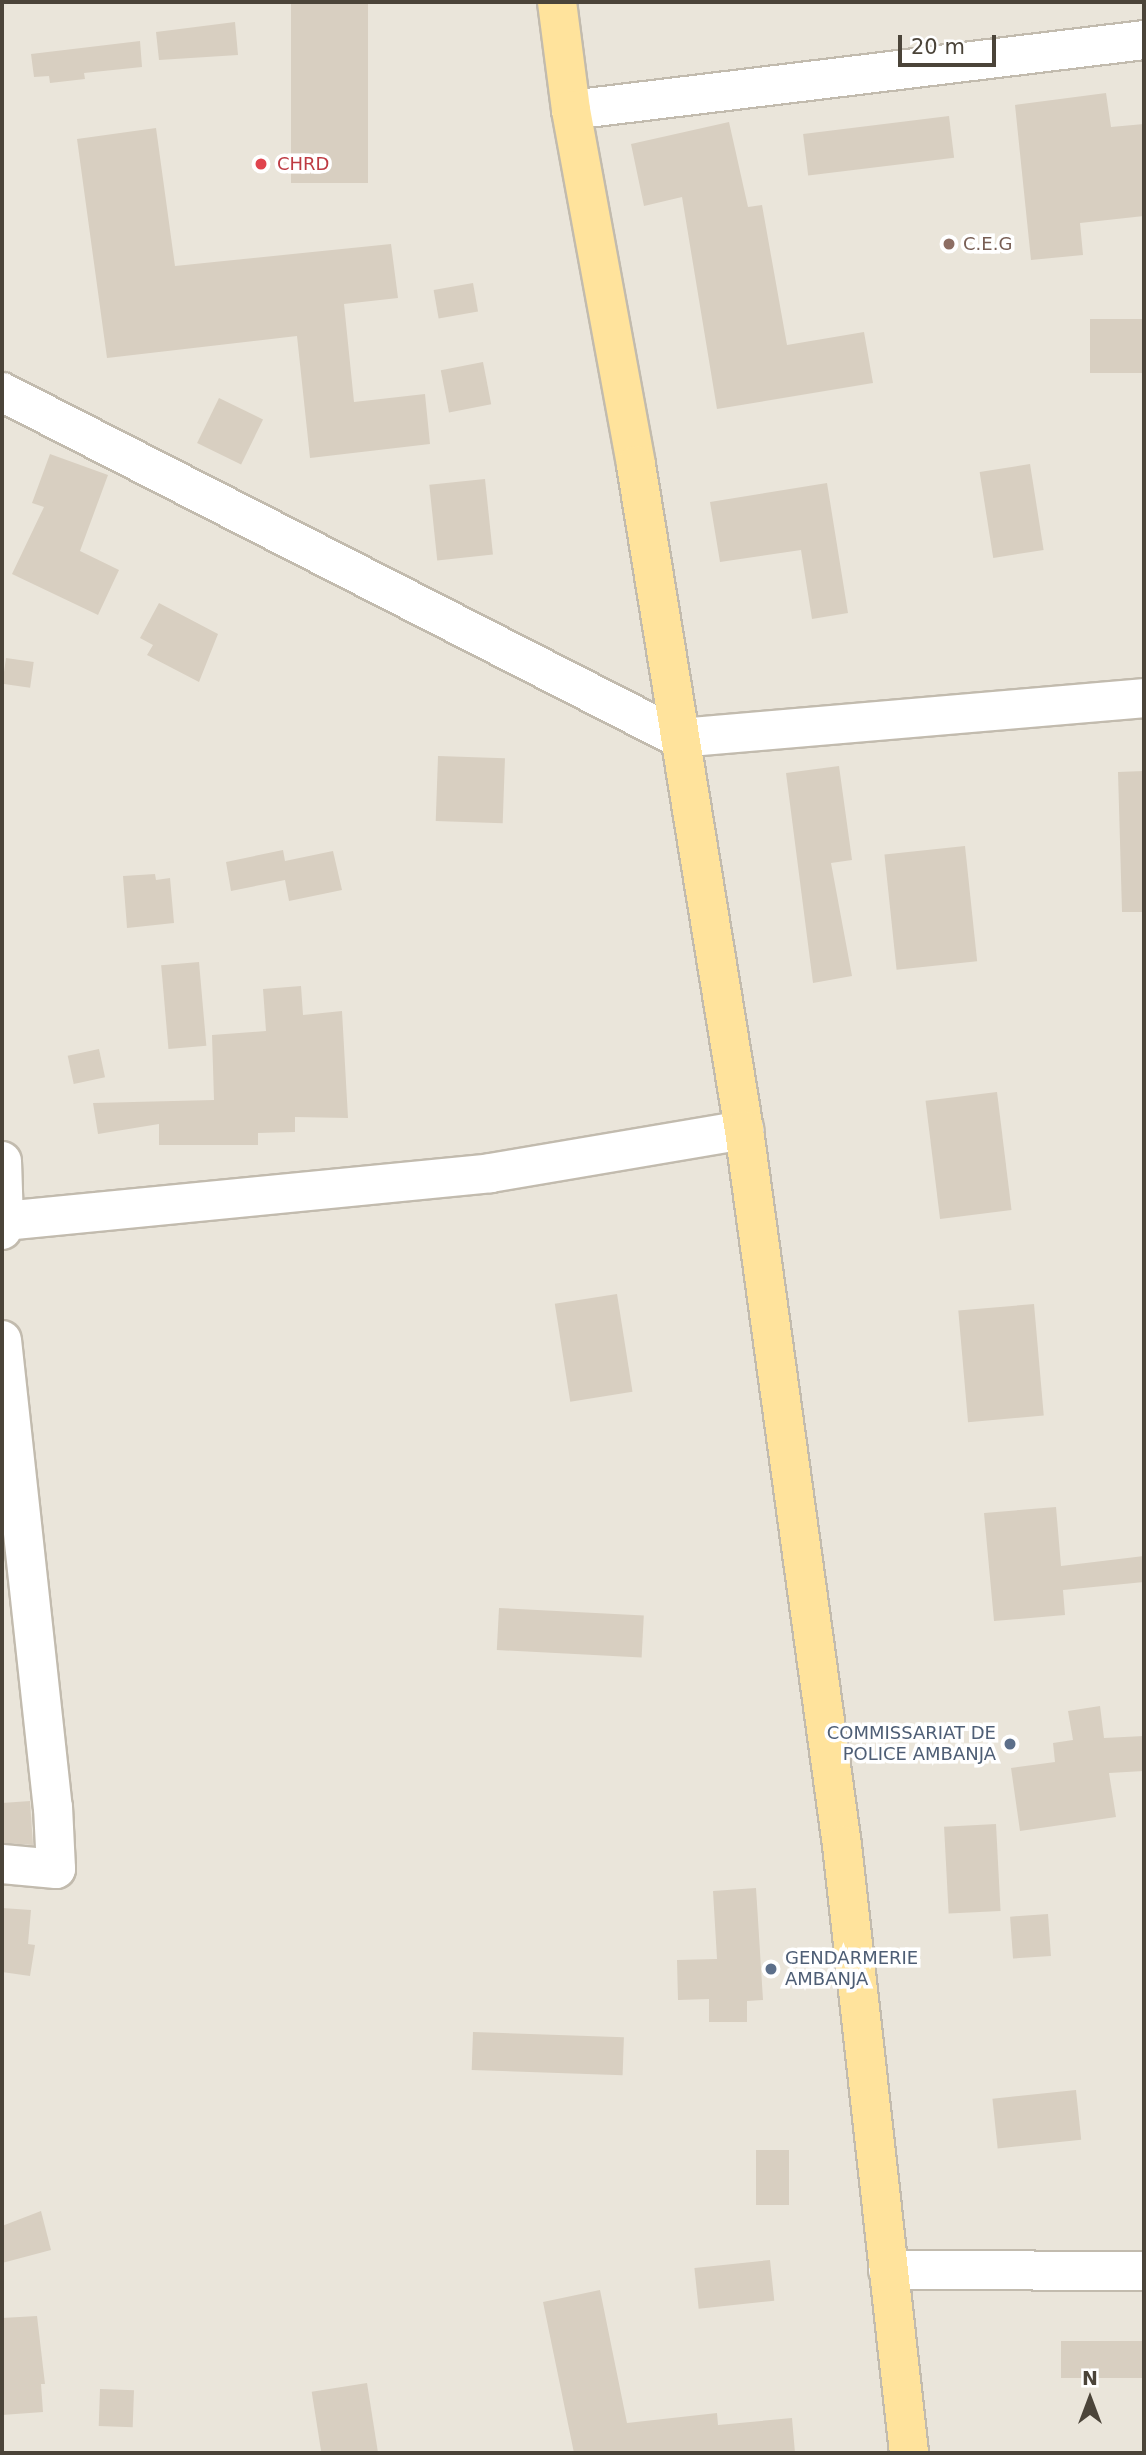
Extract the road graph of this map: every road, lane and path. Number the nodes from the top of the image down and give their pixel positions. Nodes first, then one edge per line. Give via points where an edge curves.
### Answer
1 (557, 2) edge
2 (1144, 40) edge
3 (571, 110) junction
4 (2, 392) edge
5 (1144, 698) edge
6 (679, 738) junction
7 (744, 1130) junction
8 (2, 1161) edge
9 (3, 1226) edge
10 (2, 1340) edge
11 (2, 1864) edge
12 (888, 2270) junction
13 (1144, 2271) edge
14 (909, 2453) edge

1 - 3 main road
2 - 3 street
3 - 6 main road via 636,465
4 - 6 street
5 - 6 street
6 - 7 main road
7 - 9 street via 490,1173
7 - 12 main road via 842,1845
8 - 9 street
10 - 11 street via 53,1807 55,1869
12 - 13 street
12 - 14 main road

